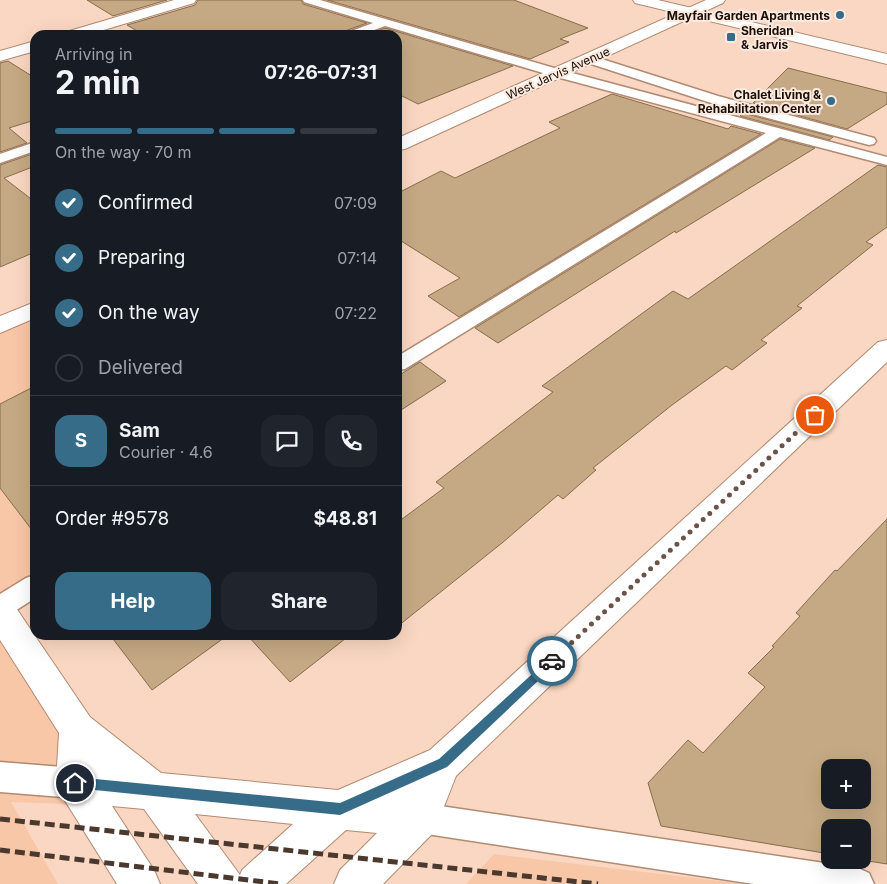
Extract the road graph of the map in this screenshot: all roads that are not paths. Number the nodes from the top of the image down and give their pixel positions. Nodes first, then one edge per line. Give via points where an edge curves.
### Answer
1 (189, 0) edge
2 (308, 0) edge
3 (640, 0) edge
4 (718, 0) edge
5 (691, 13) junction
6 (386, 22) junction
7 (89, 30) edge
8 (364, 30) edge
9 (30, 47) edge
10 (0, 56) edge
11 (589, 59) junction
12 (887, 59) edge
13 (557, 73) junction
14 (778, 132) junction
15 (402, 143) edge
16 (887, 146) edge
17 (30, 148) edge
18 (0, 159) edge
19 (887, 161) edge
20 (30, 311) edge
21 (0, 325) edge
22 (887, 348) edge
23 (402, 362) edge
24 (30, 588) edge
25 (0, 607) edge
26 (0, 612) edge
27 (77, 728) junction
28 (443, 763) junction
29 (0, 778) edge
30 (75, 783) junction
31 (154, 791) junction
32 (340, 809) junction
33 (420, 818) junction
34 (140, 884) edge
35 (223, 884) edge
36 (256, 884) edge
37 (354, 884) edge
38 (858, 884) edge

1 - 7 street
2 - 6 lane
3 - 5 street
4 - 5 street, West Jarvis Avenue
5 - 11 street, West Jarvis Avenue
5 - 12 street
6 - 8 lane
6 - 13 lane
9 - 10 street
11 - 13 street, West Jarvis Avenue
11 - 16 lane via 713,99
13 - 14 lane
13 - 15 street, West Jarvis Avenue
14 - 19 lane
14 - 23 lane
17 - 18 lane
20 - 21 street
22 - 28 street
24 - 25 lane
26 - 27 street
27 - 30 street
27 - 31 street
28 - 32 street
28 - 33 street
29 - 30 lane
30 - 31 street
30 - 34 street
31 - 32 street
31 - 35 street
32 - 33 street
32 - 36 street
33 - 37 street
33 - 38 lane

